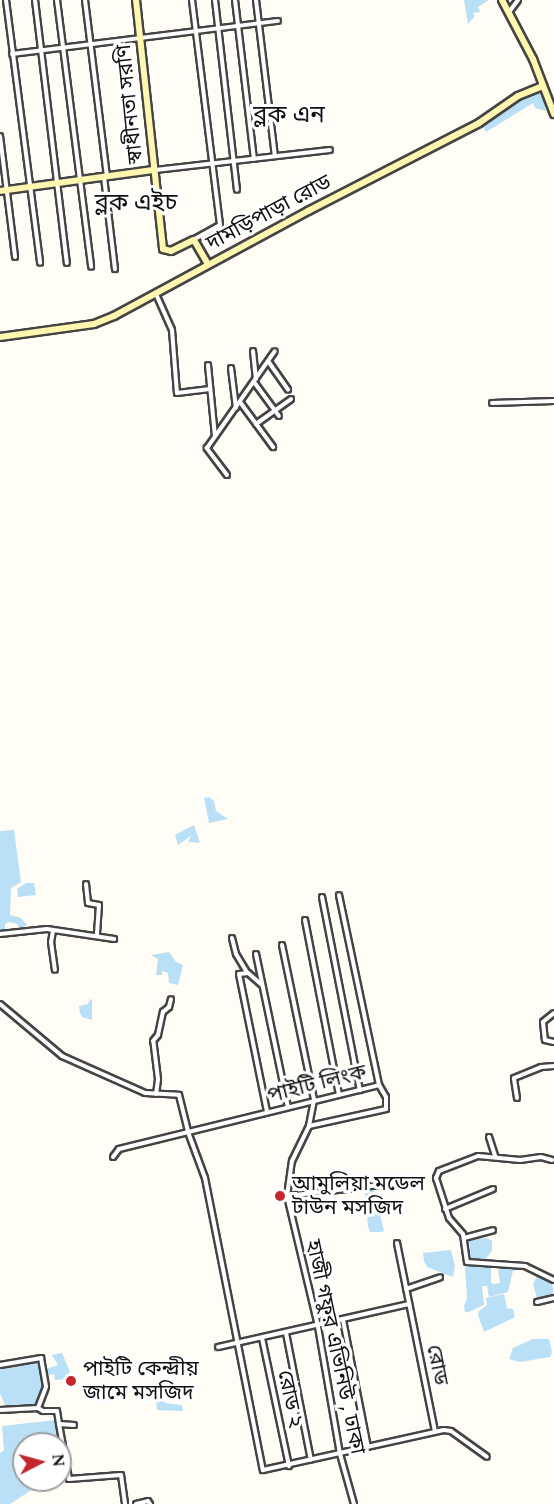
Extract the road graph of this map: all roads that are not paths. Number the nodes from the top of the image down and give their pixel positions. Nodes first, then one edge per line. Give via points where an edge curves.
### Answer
1 (6, 0) edge
2 (35, 0) edge
3 (57, 0) edge
4 (85, 0) edge
5 (136, 0) edge
6 (192, 0) edge
7 (214, 0) edge
8 (235, 0) edge
9 (255, 0) edge
10 (502, 0) edge
11 (518, 0) edge
12 (509, 12) junction
13 (278, 21) dead end
14 (258, 24) junction
15 (238, 26) junction
16 (218, 29) junction
17 (195, 32) junction
18 (140, 38) junction
19 (90, 45) junction
20 (63, 48) junction
21 (41, 51) junction
22 (12, 54) junction
23 (543, 86) junction
24 (554, 114) edge
25 (0, 136) edge
26 (330, 150) dead end
27 (275, 156) junction
28 (254, 159) junction
29 (234, 161) junction
30 (212, 164) junction
31 (154, 170) junction
32 (105, 177) junction
33 (80, 180) junction
34 (57, 183) junction
35 (30, 187) junction
36 (3, 190) edge
37 (237, 190) dead end
38 (193, 240) junction
39 (15, 257) dead end
40 (40, 263) dead end
41 (67, 263) dead end
42 (208, 264) junction
43 (91, 267) dead end
44 (115, 269) dead end
45 (156, 293) junction
46 (0, 337) edge
47 (253, 351) dead end
48 (275, 351) dead end
49 (268, 362) junction
50 (208, 366) dead end
51 (231, 368) dead end
52 (255, 380) junction
53 (210, 389) junction
54 (288, 390) dead end
55 (291, 399) dead end
56 (554, 401) edge
57 (240, 402) junction
58 (492, 403) dead end
59 (236, 408) junction
60 (275, 411) junction
61 (279, 416) dead end
62 (256, 424) junction
63 (215, 437) junction
64 (273, 447) dead end
65 (227, 476) dead end
66 (86, 884) dead end
67 (339, 895) dead end
68 (322, 897) dead end
69 (305, 920) dead end
70 (53, 931) junction
71 (0, 934) edge
72 (97, 935) junction
73 (232, 938) dead end
74 (114, 939) dead end
75 (282, 945) dead end
76 (256, 954) dead end
77 (55, 970) dead end
78 (248, 973) junction
79 (262, 985) junction
80 (171, 999) dead end
81 (0, 1004) edge
82 (554, 1013) edge
83 (554, 1042) edge
84 (554, 1066) edge
85 (379, 1085) junction
86 (360, 1090) junction
87 (156, 1094) junction
88 (339, 1095) junction
89 (518, 1098) dead end
90 (314, 1100) junction
91 (288, 1107) junction
92 (267, 1112) junction
93 (309, 1126) junction
94 (188, 1132) junction
95 (489, 1137) dead end
96 (495, 1156) junction
97 (113, 1157) dead end
98 (552, 1160) dead end
99 (422, 1180) dead end
100 (493, 1189) dead end
101 (287, 1196) junction
102 (445, 1209) junction
103 (493, 1230) dead end
104 (465, 1238) junction
105 (397, 1243) dead end
106 (440, 1277) dead end
107 (554, 1280) edge
108 (406, 1289) junction
109 (554, 1298) edge
110 (537, 1302) dead end
111 (409, 1304) junction
112 (343, 1320) junction
113 (318, 1326) junction
114 (285, 1333) junction
115 (262, 1338) junction
116 (239, 1343) junction
117 (218, 1347) dead end
118 (0, 1365) edge
119 (38, 1408) junction
120 (0, 1410) edge
121 (59, 1424) junction
122 (74, 1425) dead end
123 (435, 1431) junction
124 (368, 1447) junction
125 (340, 1454) junction
126 (487, 1457) dead end
127 (311, 1460) junction
128 (289, 1466) junction
129 (125, 1504) edge
130 (136, 1504) edge
131 (150, 1504) edge
132 (354, 1504) edge

1 - 22 street
2 - 21 street
3 - 20 street
4 - 19 street
5 - 18 main road, স্বাধীনতা সরণি
6 - 17 street
7 - 16 street
8 - 15 street
9 - 14 street
10 - 12 main road
11 - 12 street
12 - 23 main road
13 - 14 street
14 - 15 street
14 - 27 street
15 - 16 street
15 - 28 street
16 - 17 street
16 - 29 street
17 - 18 street
17 - 30 street
18 - 19 street
18 - 31 main road, স্বাধীনতা সরণি
19 - 20 street
19 - 32 street
20 - 21 street
20 - 33 street
21 - 22 street
21 - 34 street
22 - 35 street
23 - 24 main road
23 - 42 main road, দামড়িপাড়া রোড
25 - 36 street
26 - 27 street
27 - 28 street
28 - 29 street
29 - 30 street
29 - 37 street
30 - 31 street
30 - 38 street via 220,225
31 - 32 main road
31 - 38 main road, স্বাধীনতা সরণি via 164,250 171,251
32 - 33 main road
32 - 44 street
33 - 34 main road
33 - 43 street
34 - 35 main road
34 - 41 street
35 - 36 main road
35 - 40 street
36 - 39 street
38 - 42 main road
42 - 45 main road, দামড়িপাড়া রোড
45 - 46 main road, দামড়িপাড়া রোড via 103,321
45 - 53 street via 172,330 177,393
47 - 52 street
48 - 49 street
49 - 52 street
49 - 54 street
50 - 53 street
51 - 59 street
52 - 57 street
52 - 60 street
53 - 63 street
55 - 60 street
56 - 58 street
57 - 59 street
57 - 62 street
59 - 63 street
60 - 61 street
60 - 62 street
62 - 64 street
63 - 65 street via 207,448
66 - 72 street via 88,903 99,905
67 - 85 street, পাইটি লিংক
68 - 86 street
69 - 88 street
70 - 71 street via 47,928
70 - 72 street
70 - 77 street
72 - 74 street
73 - 78 street via 236,954
75 - 90 street
76 - 79 street
78 - 79 street
78 - 92 street via 239,974
79 - 91 street
80 - 87 street via 153,1041
81 - 87 street via 62,1056 122,1085
82 - 83 street via 543,1022 545,1040
84 - 89 street via 514,1078
85 - 86 street, পাইটি লিংক
85 - 93 street via 386,1098 386,1109
86 - 88 street, পাইটি লিংক
87 - 94 street via 179,1095
88 - 90 street, পাইটি লিংক
90 - 91 street, পাইটি লিংক
90 - 93 street
91 - 92 street, পাইটি লিংক
92 - 94 street, পাইটি লিংক
93 - 101 street via 292,1161
94 - 97 street, পাইটি লিংক via 119,1149
94 - 116 street via 205,1178
95 - 96 street
96 - 98 street
96 - 102 street via 478,1156 439,1171 436,1178
99 - 101 street
100 - 102 street
101 - 113 street, হাজী গফুর এভিনিউ , ঢাকা
102 - 104 street
103 - 104 street
104 - 107 street via 467,1262 525,1266
105 - 108 street, রোড
106 - 108 street
108 - 111 street, রোড
109 - 110 street
111 - 112 street
111 - 123 street, রোড
112 - 113 street
112 - 124 street
113 - 114 street
113 - 125 street, হাজী গফুর এভিনিউ , ঢাকা
114 - 115 street
114 - 127 street
115 - 116 street
115 - 128 street, রোড ২
116 - 117 street
116 - 128 street via 263,1470
118 - 119 street via 41,1358 46,1387
119 - 120 street
119 - 121 street via 57,1411
121 - 122 street
121 - 129 street via 69,1479 121,1475
123 - 124 street
123 - 126 street via 451,1431
124 - 125 street
125 - 127 street
125 - 132 street, হাজী গফুর এভিনিউ , ঢাকা
127 - 128 street
130 - 131 street

